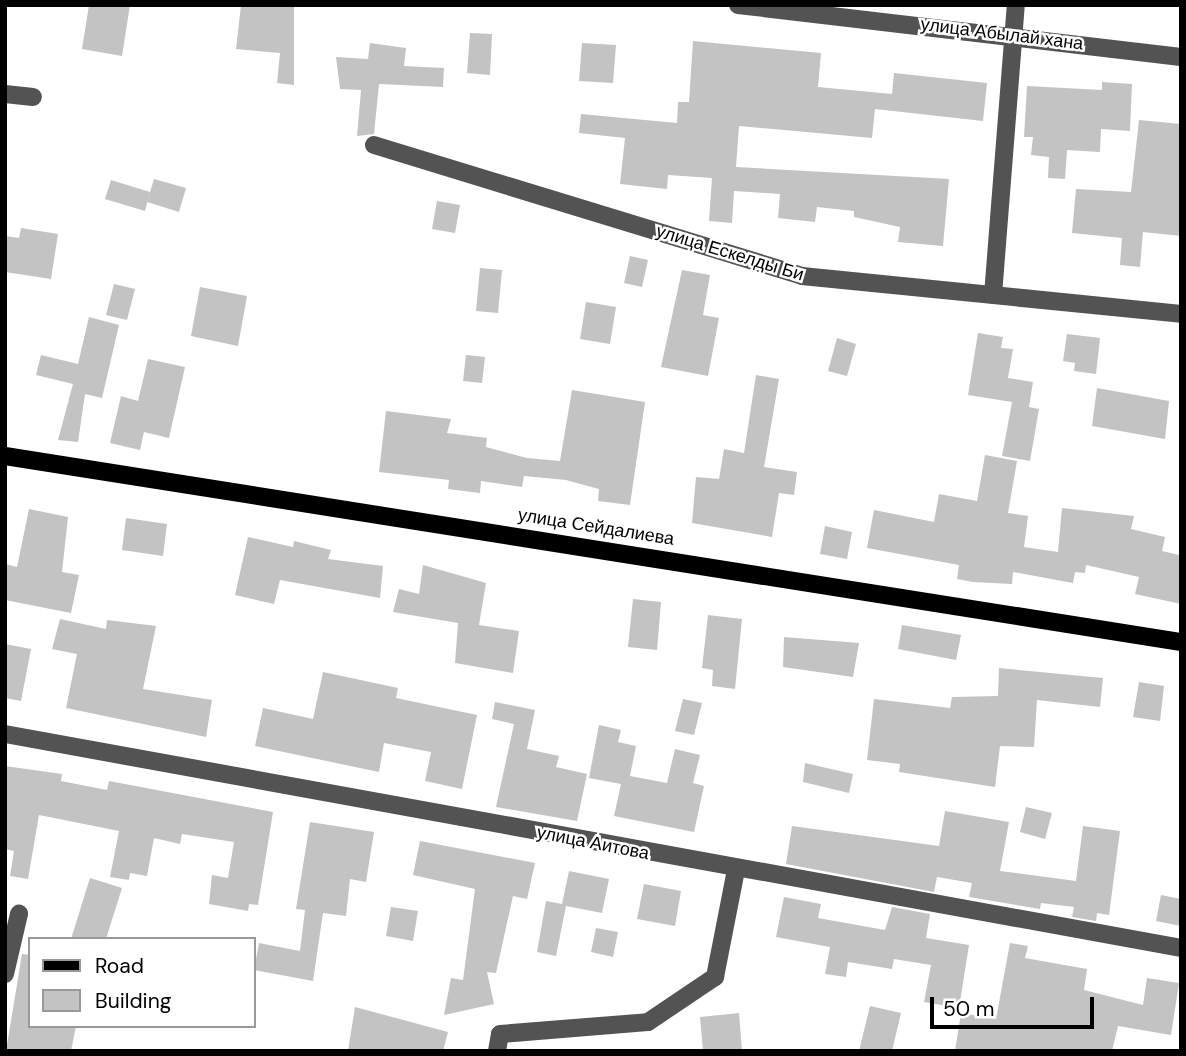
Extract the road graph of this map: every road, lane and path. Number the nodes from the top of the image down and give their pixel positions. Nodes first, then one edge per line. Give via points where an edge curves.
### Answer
1 (738, 5) edge
2 (1016, 5) edge
3 (1013, 34) junction
4 (1181, 57) edge
5 (5, 94) edge
6 (33, 97) dead end
7 (374, 145) dead end
8 (993, 295) junction
9 (1181, 314) edge
10 (5, 456) edge
11 (1181, 642) edge
12 (5, 734) edge
13 (736, 870) junction
14 (19, 914) dead end
15 (1181, 948) edge
16 (5, 974) edge
17 (497, 1051) edge

1 - 3 street, улица Абылай хана
2 - 3 street
3 - 4 street, улица Абылай хана
3 - 8 street
5 - 6 street
7 - 8 street, улица Ескелды Би via 802,276
8 - 9 street, улица Ескелды Би
10 - 11 main road, улица Сейдалиева
12 - 13 street, улица Аитова
13 - 15 street, улица Аитова
13 - 17 street via 715,977 648,1022 500,1034
14 - 16 street

